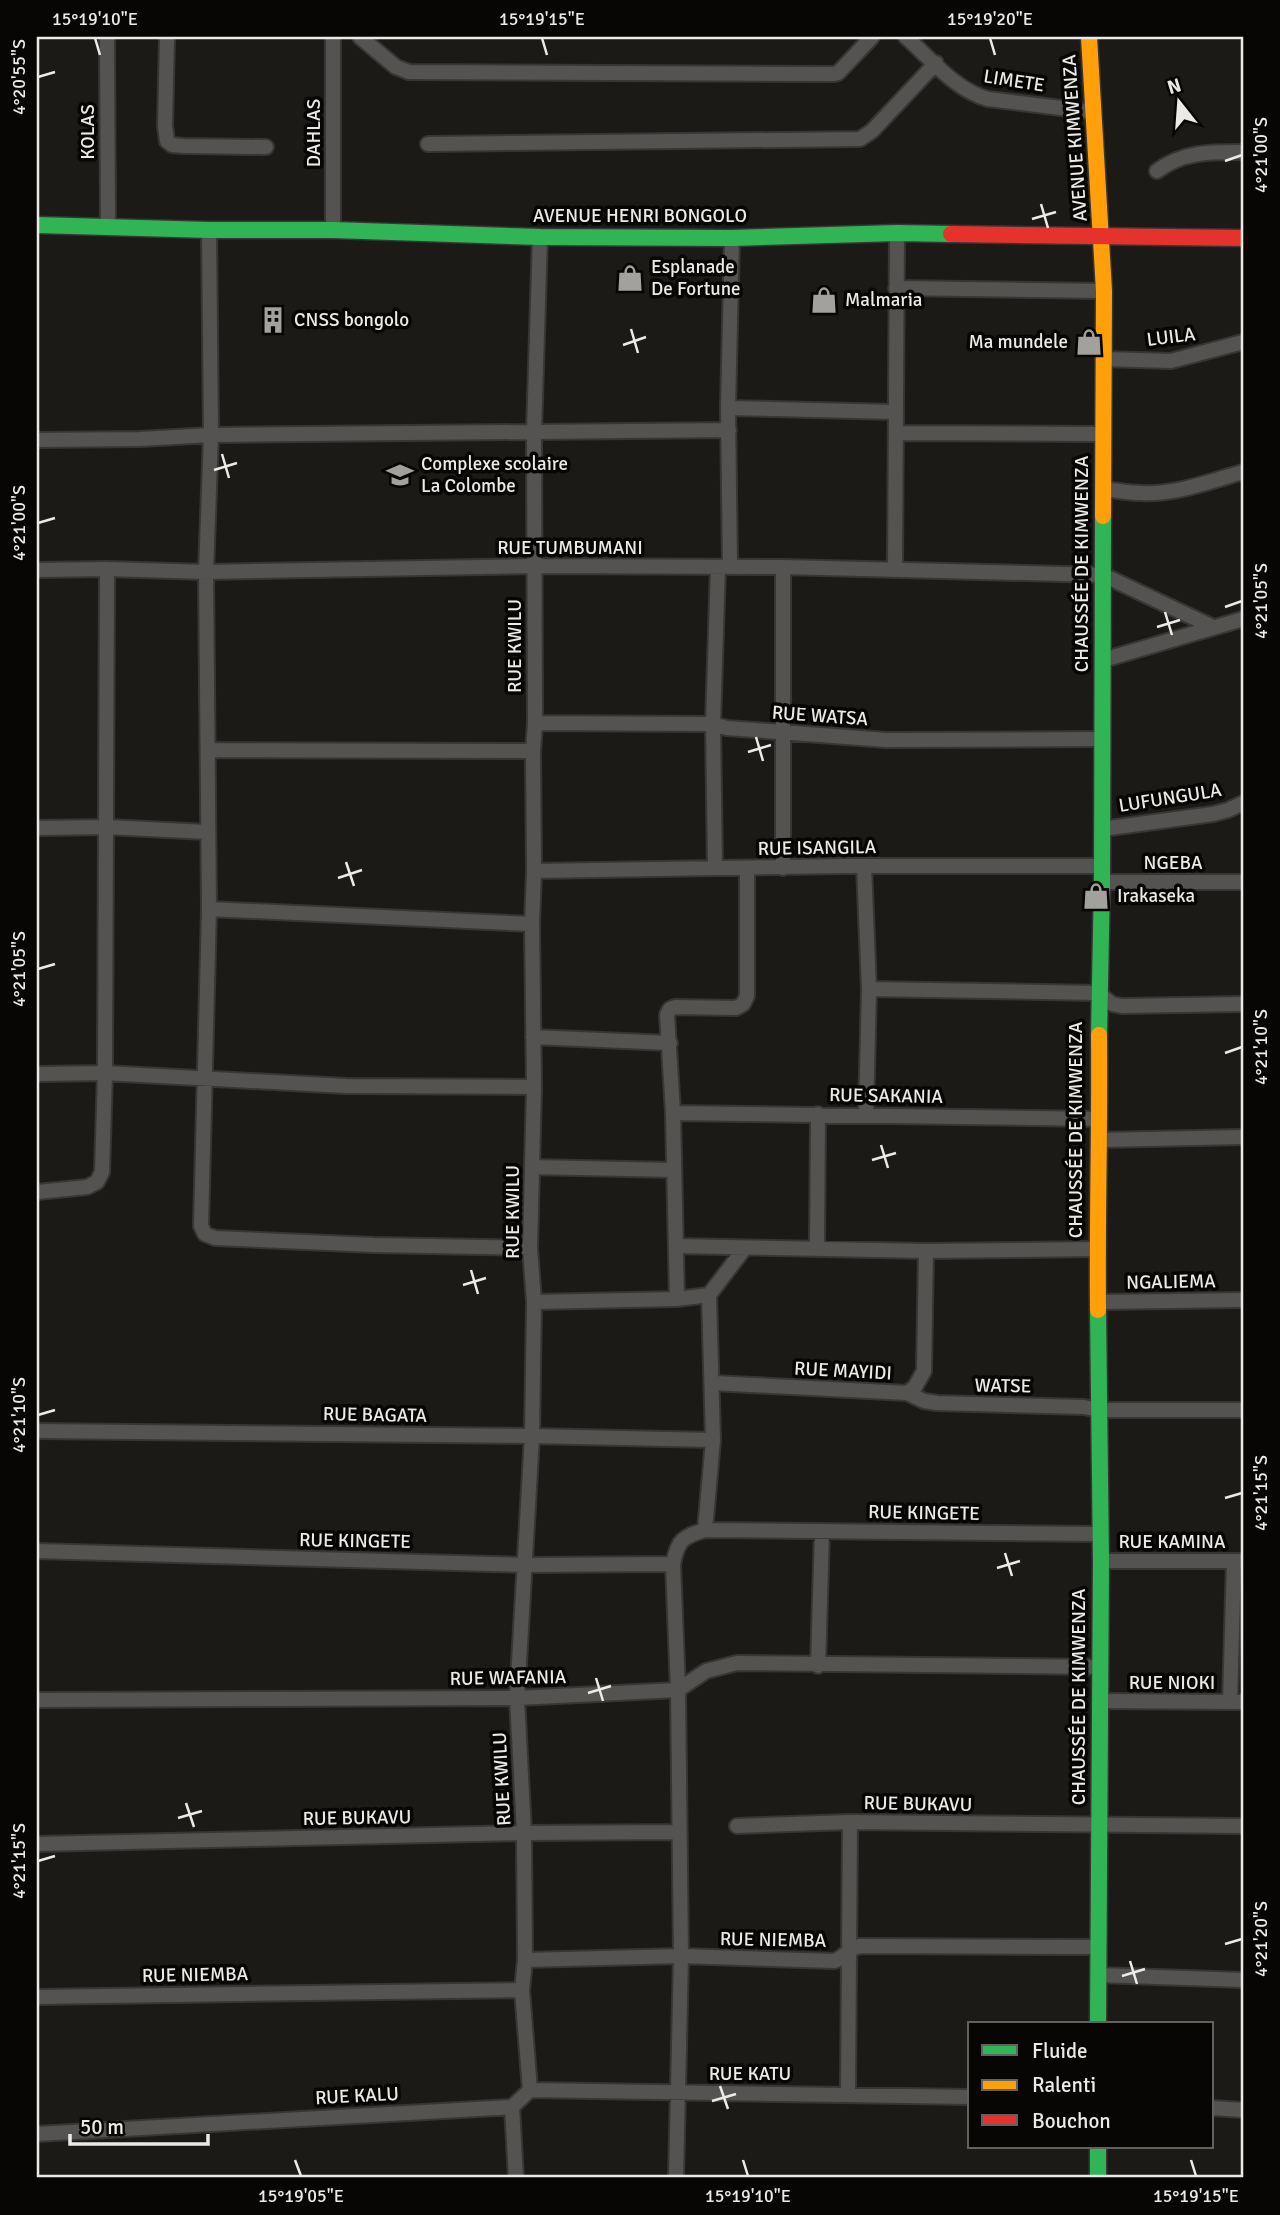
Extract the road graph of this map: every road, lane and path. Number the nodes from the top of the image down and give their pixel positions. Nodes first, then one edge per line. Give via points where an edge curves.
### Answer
1 (107, 37) edge
2 (167, 37) edge
3 (334, 37) edge
4 (360, 37) edge
5 (872, 37) edge
6 (906, 37) edge
7 (1089, 37) edge
8 (936, 63) junction
9 (1094, 112) junction
10 (428, 144) dead end
11 (266, 147) dead end
12 (1243, 152) edge
13 (1157, 171) dead end
14 (37, 225) edge
15 (108, 226) junction
16 (209, 230) junction
17 (333, 230) junction
18 (897, 233) junction
19 (540, 237) junction
20 (1103, 237) junction
21 (732, 238) junction
22 (1243, 238) edge
23 (896, 288) junction
24 (1104, 291) junction
25 (1243, 342) edge
26 (1103, 359) junction
27 (728, 408) junction
28 (896, 411) junction
29 (729, 430) junction
30 (534, 431) junction
31 (897, 433) junction
32 (1103, 434) junction
33 (211, 435) junction
34 (37, 440) edge
35 (1243, 472) edge
36 (1102, 489) junction
37 (534, 566) junction
38 (724, 567) junction
39 (783, 567) junction
40 (895, 568) junction
41 (107, 569) junction
42 (37, 570) edge
43 (206, 572) junction
44 (1103, 575) junction
45 (1243, 619) edge
46 (1213, 627) junction
47 (1103, 660) junction
48 (535, 723) junction
49 (713, 724) junction
50 (783, 733) junction
51 (1102, 739) junction
52 (208, 750) junction
53 (533, 751) junction
54 (1243, 803) edge
55 (107, 827) junction
56 (37, 828) edge
57 (1102, 829) junction
58 (207, 832) junction
59 (864, 866) junction
60 (1101, 866) junction
61 (715, 867) junction
62 (747, 868) junction
63 (783, 868) junction
64 (534, 871) junction
65 (1243, 882) edge
66 (1102, 883) junction
67 (209, 909) junction
68 (532, 924) junction
69 (869, 989) junction
70 (1098, 993) junction
71 (1243, 1004) edge
72 (533, 1037) junction
73 (670, 1043) junction
74 (105, 1073) junction
75 (37, 1074) edge
76 (204, 1079) junction
77 (534, 1087) junction
78 (673, 1113) junction
79 (818, 1114) junction
80 (866, 1114) junction
81 (1099, 1119) junction
82 (1243, 1137) edge
83 (1100, 1140) junction
84 (532, 1167) junction
85 (673, 1170) junction
86 (37, 1192) edge
87 (676, 1246) junction
88 (530, 1248) junction
89 (744, 1249) junction
90 (817, 1249) junction
91 (1097, 1249) junction
92 (926, 1251) junction
93 (709, 1295) junction
94 (677, 1299) junction
95 (1243, 1300) edge
96 (534, 1302) junction
97 (1099, 1302) junction
98 (713, 1382) junction
99 (906, 1393) junction
100 (1099, 1410) junction
101 (1243, 1410) edge
102 (37, 1431) edge
103 (532, 1436) junction
104 (713, 1440) junction
105 (705, 1530) junction
106 (822, 1531) junction
107 (1101, 1534) junction
108 (37, 1550) edge
109 (1101, 1561) junction
110 (1239, 1561) edge
111 (673, 1564) junction
112 (526, 1565) junction
113 (818, 1666) junction
114 (1100, 1667) junction
115 (678, 1690) junction
116 (517, 1698) junction
117 (37, 1700) edge
118 (1100, 1702) junction
119 (1237, 1702) edge
120 (850, 1822) junction
121 (737, 1826) dead end
122 (1099, 1826) junction
123 (1243, 1826) edge
124 (679, 1832) junction
125 (524, 1833) junction
126 (37, 1844) edge
127 (1098, 1947) junction
128 (848, 1951) junction
129 (681, 1956) junction
130 (525, 1960) junction
131 (1098, 1975) junction
132 (1243, 1980) edge
133 (522, 1990) junction
134 (37, 1997) edge
135 (1098, 2022) edge
136 (530, 2090) junction
137 (677, 2092) junction
138 (848, 2094) junction
139 (968, 2096) edge
140 (512, 2107) junction
141 (1214, 2108) edge
142 (1243, 2110) edge
143 (37, 2134) edge
144 (1098, 2148) edge
145 (516, 2178) edge
146 (676, 2178) edge
147 (1098, 2178) edge

1 - 15 street, KOLAS
2 - 11 street via 167,141 184,146
3 - 17 street, DAHLAS
4 - 5 street via 409,72 820,74 838,73
6 - 8 street, LIMETE
7 - 9 street, AVENUE KIMWENZA
8 - 9 street, LIMETE via 975,96
8 - 10 street via 860,139
9 - 20 street, AVENUE KIMWENZA
12 - 13 street via 1191,154
14 - 15 street, AVENUE HENRI BONGOLO
15 - 16 street, AVENUE HENRI BONGOLO
16 - 17 street, AVENUE HENRI BONGOLO
16 - 33 street
17 - 19 street, AVENUE HENRI BONGOLO
18 - 20 street, AVENUE HENRI BONGOLO
18 - 21 street, AVENUE HENRI BONGOLO
18 - 23 street
19 - 21 street, AVENUE HENRI BONGOLO
19 - 30 street, RUE KWILU
20 - 22 street, AVENUE HENRI BONGOLO
20 - 24 street, CHAUSSÉE DE KIMWENZA
21 - 27 street
23 - 24 street
23 - 28 street
24 - 26 street, CHAUSSÉE DE KIMWENZA
25 - 26 street, LUILA via 1171,361
26 - 32 street, CHAUSSÉE DE KIMWENZA
27 - 28 street
27 - 29 street
28 - 31 street
29 - 30 street
29 - 38 street
30 - 33 street
30 - 37 street, RUE KWILU
31 - 32 street
31 - 40 street
32 - 36 street, CHAUSSÉE DE KIMWENZA
33 - 34 street
33 - 43 street
35 - 36 street via 1178,490 1141,494
36 - 44 street, CHAUSSÉE DE KIMWENZA
37 - 38 street, RUE TUMBUMANI
37 - 43 street, RUE TUMBUMANI
37 - 48 street, RUE KWILU
38 - 39 street, RUE TUMBUMANI
38 - 49 street
39 - 40 street, RUE TUMBUMANI
39 - 50 street
40 - 44 street, RUE TUMBUMANI
41 - 42 street, RUE TUMBUMANI
41 - 43 street, RUE TUMBUMANI
41 - 55 street
43 - 52 street
44 - 46 street
44 - 47 street, CHAUSSÉE DE KIMWENZA
45 - 46 street
46 - 47 street
47 - 51 street, CHAUSSÉE DE KIMWENZA
48 - 49 street, RUE WATSA
48 - 53 street, RUE KWILU
49 - 50 street, RUE WATSA
49 - 61 street
50 - 51 street, RUE WATSA via 886,740
50 - 63 street
51 - 57 street, CHAUSSÉE DE KIMWENZA
52 - 53 street
52 - 58 street
53 - 64 street, RUE KWILU
54 - 57 street, LUFUNGULA via 1213,814
55 - 56 street
55 - 58 street
55 - 74 street
57 - 60 street, CHAUSSÉE DE KIMWENZA
58 - 67 street
59 - 60 street, RUE ISANGILA
59 - 63 street, RUE ISANGILA
59 - 69 street
60 - 66 street, CHAUSSÉE DE KIMWENZA
61 - 62 street, RUE ISANGILA
61 - 64 street, RUE ISANGILA
62 - 63 street, RUE ISANGILA
62 - 73 street via 747,996 736,1008 670,1009
64 - 68 street, RUE KWILU
65 - 66 street, NGEBA
66 - 70 street, CHAUSSÉE DE KIMWENZA
67 - 68 street
67 - 76 street
68 - 72 street, RUE KWILU
69 - 70 street
69 - 80 street
70 - 71 street via 1122,1006
70 - 81 street, CHAUSSÉE DE KIMWENZA
72 - 73 street
72 - 77 street, RUE KWILU
73 - 78 street
74 - 75 street
74 - 76 street
74 - 86 street via 102,1172 97,1182
76 - 77 street via 345,1086
76 - 88 street via 201,1226 205,1234 334,1244
77 - 84 street, RUE KWILU
78 - 79 street, RUE SAKANIA
78 - 85 street
79 - 80 street, RUE SAKANIA
79 - 90 street
80 - 81 street, RUE SAKANIA
81 - 83 street, CHAUSSÉE DE KIMWENZA
82 - 83 street
83 - 91 street, CHAUSSÉE DE KIMWENZA
84 - 85 street
84 - 88 street, RUE KWILU
85 - 87 street
87 - 89 street
87 - 94 street
88 - 96 street, RUE KWILU
89 - 90 street
89 - 93 street
90 - 92 street
91 - 92 street
91 - 97 street, CHAUSSÉE DE KIMWENZA
92 - 99 street, RUE MAYIDI via 923,1371
93 - 94 street
93 - 98 street
94 - 96 street
95 - 97 street, NGALIEMA
96 - 103 street, RUE KWILU
97 - 100 street, CHAUSSÉE DE KIMWENZA
98 - 99 street, RUE MAYIDI
98 - 104 street
99 - 100 street, WATSE via 937,1403
100 - 101 street, WATSE
100 - 107 street, CHAUSSÉE DE KIMWENZA
102 - 103 street, RUE BAGATA
103 - 104 street, RUE BAGATA
103 - 112 street, RUE KWILU
104 - 105 street
105 - 106 street, RUE KINGETE
105 - 111 street via 682,1539
106 - 107 street, RUE KINGETE
106 - 113 street
107 - 109 street, CHAUSSÉE DE KIMWENZA
108 - 112 street, RUE KINGETE
109 - 110 street, RUE KAMINA
109 - 114 street, CHAUSSÉE DE KIMWENZA
110 - 119 street
111 - 112 street, RUE KINGETE
111 - 115 street
112 - 116 street, RUE KWILU
113 - 114 street
113 - 115 street via 737,1663 706,1671
114 - 118 street, CHAUSSÉE DE KIMWENZA
115 - 116 street, RUE WAFANIA
115 - 124 street
116 - 117 street, RUE WAFANIA
116 - 125 street, RUE KWILU
118 - 119 street, RUE NIOKI
118 - 122 street, CHAUSSÉE DE KIMWENZA
120 - 121 street, RUE BUKAVU
120 - 122 street, RUE BUKAVU
120 - 128 street
122 - 123 street, RUE BUKAVU
122 - 127 street, CHAUSSÉE DE KIMWENZA
124 - 125 street, RUE BUKAVU
124 - 129 street
125 - 126 street, RUE BUKAVU
125 - 130 street, RUE KWILU
127 - 128 street, RUE NIEMBA via 860,1946
127 - 131 street, CHAUSSÉE DE KIMWENZA
128 - 129 street, RUE NIEMBA via 834,1961
128 - 138 street
129 - 130 street, RUE NIEMBA
129 - 137 street
130 - 133 street, RUE KWILU
131 - 132 street
131 - 135 street, CHAUSSÉE DE KIMWENZA
133 - 134 street, RUE NIEMBA
133 - 136 street, RUE KWILU
136 - 137 street, RUE KATU
136 - 140 street
137 - 138 street, RUE KATU
137 - 146 street
138 - 139 street, RUE KATU
140 - 143 street, RUE KALU
140 - 145 street
141 - 142 street
144 - 147 street

